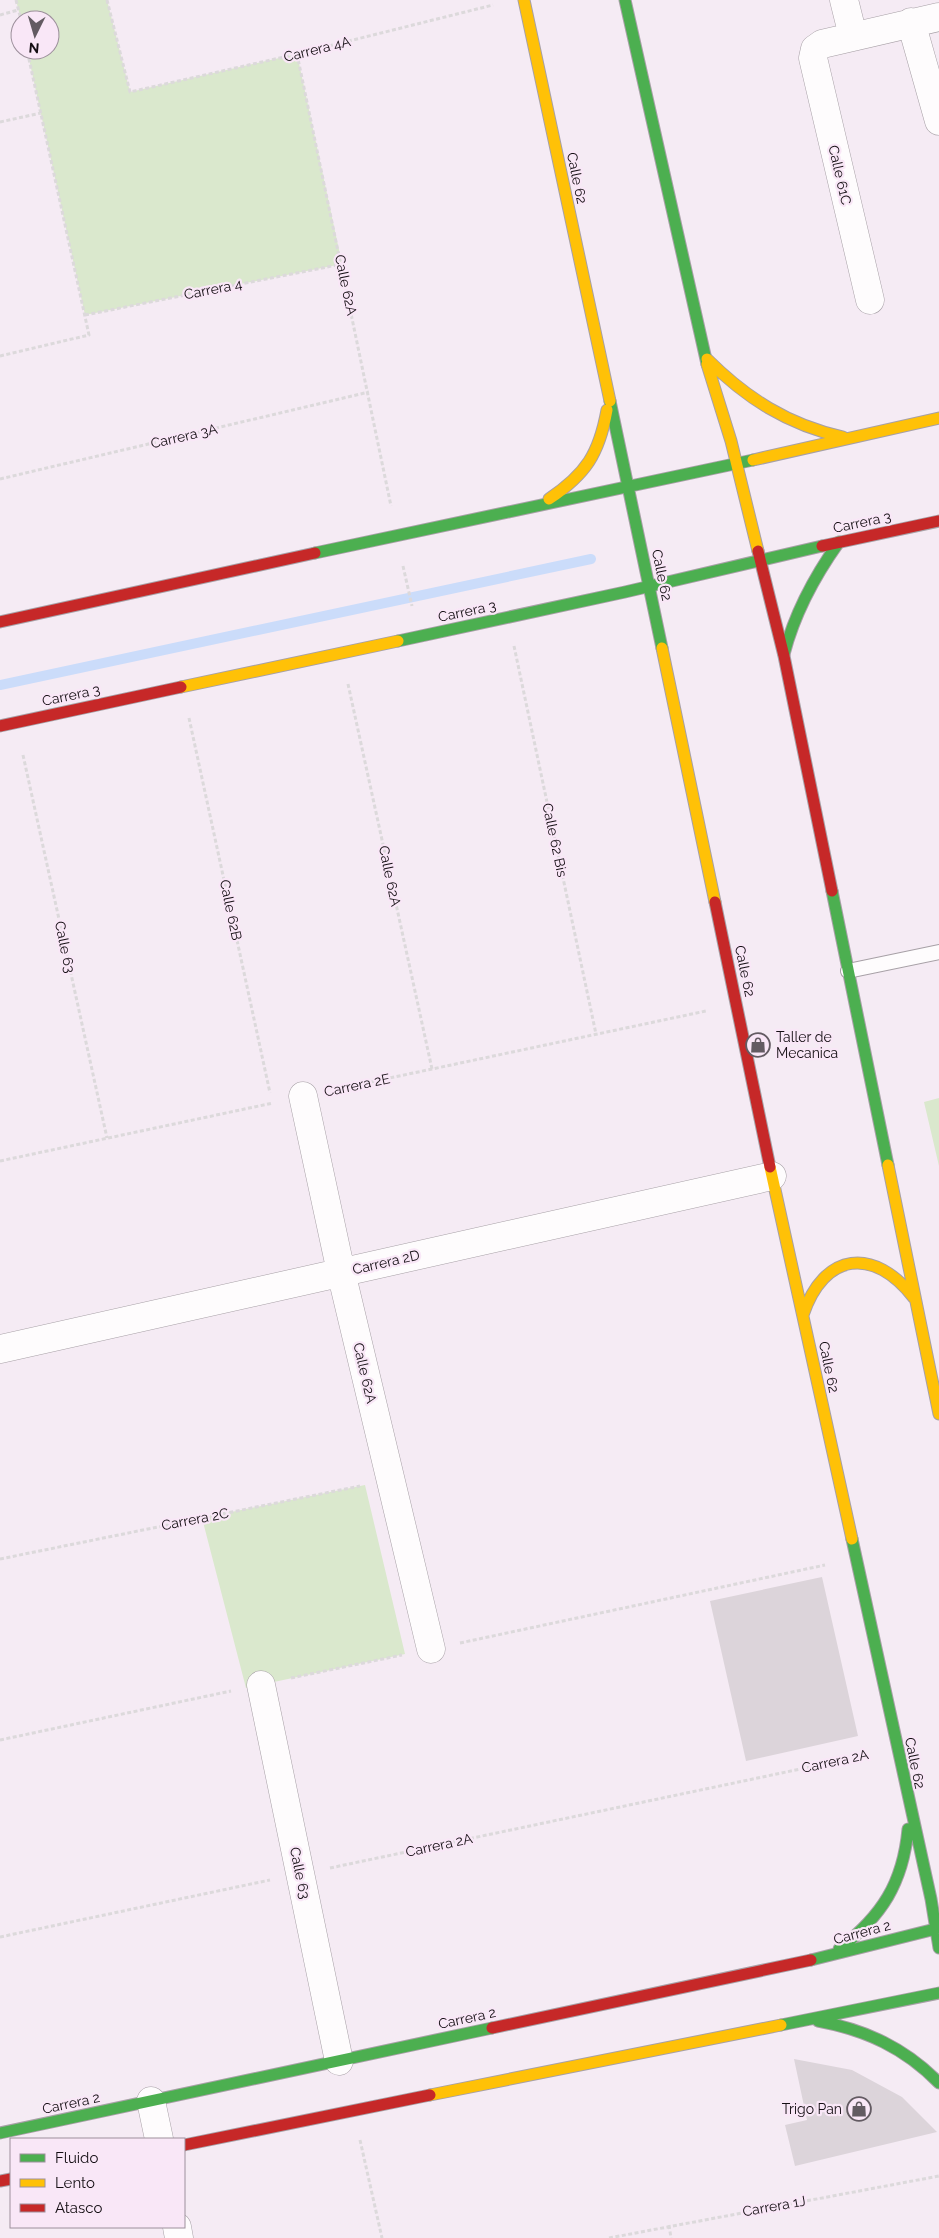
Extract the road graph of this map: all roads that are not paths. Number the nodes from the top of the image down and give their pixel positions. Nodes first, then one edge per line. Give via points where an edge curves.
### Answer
1 (524, 0) edge
2 (625, 0) edge
3 (844, 0) edge
4 (939, 17) edge
5 (911, 22) junction
6 (853, 36) junction
7 (939, 121) edge
8 (870, 300) dead end
9 (705, 356) junction
10 (604, 376) junction
11 (939, 418) edge
12 (847, 438) junction
13 (736, 464) junction
14 (628, 485) junction
15 (522, 509) junction
16 (939, 521) edge
17 (839, 542) junction
18 (759, 559) junction
19 (650, 586) junction
20 (0, 622) edge
21 (784, 656) junction
22 (0, 726) edge
23 (939, 952) edge
24 (848, 971) junction
25 (303, 1096) road end
26 (772, 1176) junction
27 (341, 1272) junction
28 (915, 1299) junction
29 (803, 1315) junction
30 (0, 1349) edge
31 (939, 1414) edge
32 (431, 1649) dead end
33 (261, 1685) dead end
34 (908, 1806) junction
35 (937, 1928) edge
36 (939, 1948) edge
37 (829, 1956) junction
38 (939, 1993) edge
39 (804, 2019) junction
40 (338, 2061) junction
41 (939, 2083) edge
42 (152, 2101) junction
43 (0, 2133) edge
44 (159, 2138) edge
45 (185, 2144) edge

1 - 10 street, Calle 62
2 - 9 street
3 - 6 street
4 - 5 street
5 - 6 street
5 - 7 street
6 - 8 street, Calle 61C via 822,44 815,49 812,58
9 - 12 street via 724,377 770,410 820,433
9 - 13 street
10 - 14 street, Calle 62
10 - 15 street via 608,407 606,422 603,437 589,465 571,485 548,500
11 - 12 street
12 - 13 street
13 - 14 street
13 - 18 street
14 - 15 street
14 - 19 street, Calle 62
15 - 20 street
16 - 17 street, Carrera 3
17 - 18 street, Carrera 3
17 - 21 street via 804,594 789,632
18 - 19 street, Carrera 3
18 - 21 street
19 - 22 street, Carrera 3
19 - 26 street, Calle 62
21 - 24 street
23 - 24 lane
24 - 28 street
25 - 27 street, Calle 62A
26 - 27 street, Carrera 2D
26 - 29 street, Calle 62
27 - 30 street, Carrera 2D
27 - 32 street, Calle 62A
28 - 29 street via 896,1274 868,1263 852,1263 824,1275 806,1300
28 - 31 street
29 - 34 street, Calle 62
33 - 40 street, Calle 63
34 - 35 street, Calle 62
34 - 37 street via 909,1825 903,1864 887,1901 862,1933
35 - 36 street, Calle 62
35 - 37 street, Carrera 2
37 - 40 street, Carrera 2
38 - 39 street
39 - 41 street via 871,2034 900,2048
39 - 45 street
40 - 42 street, Carrera 2
42 - 43 street, Carrera 2
42 - 44 street

